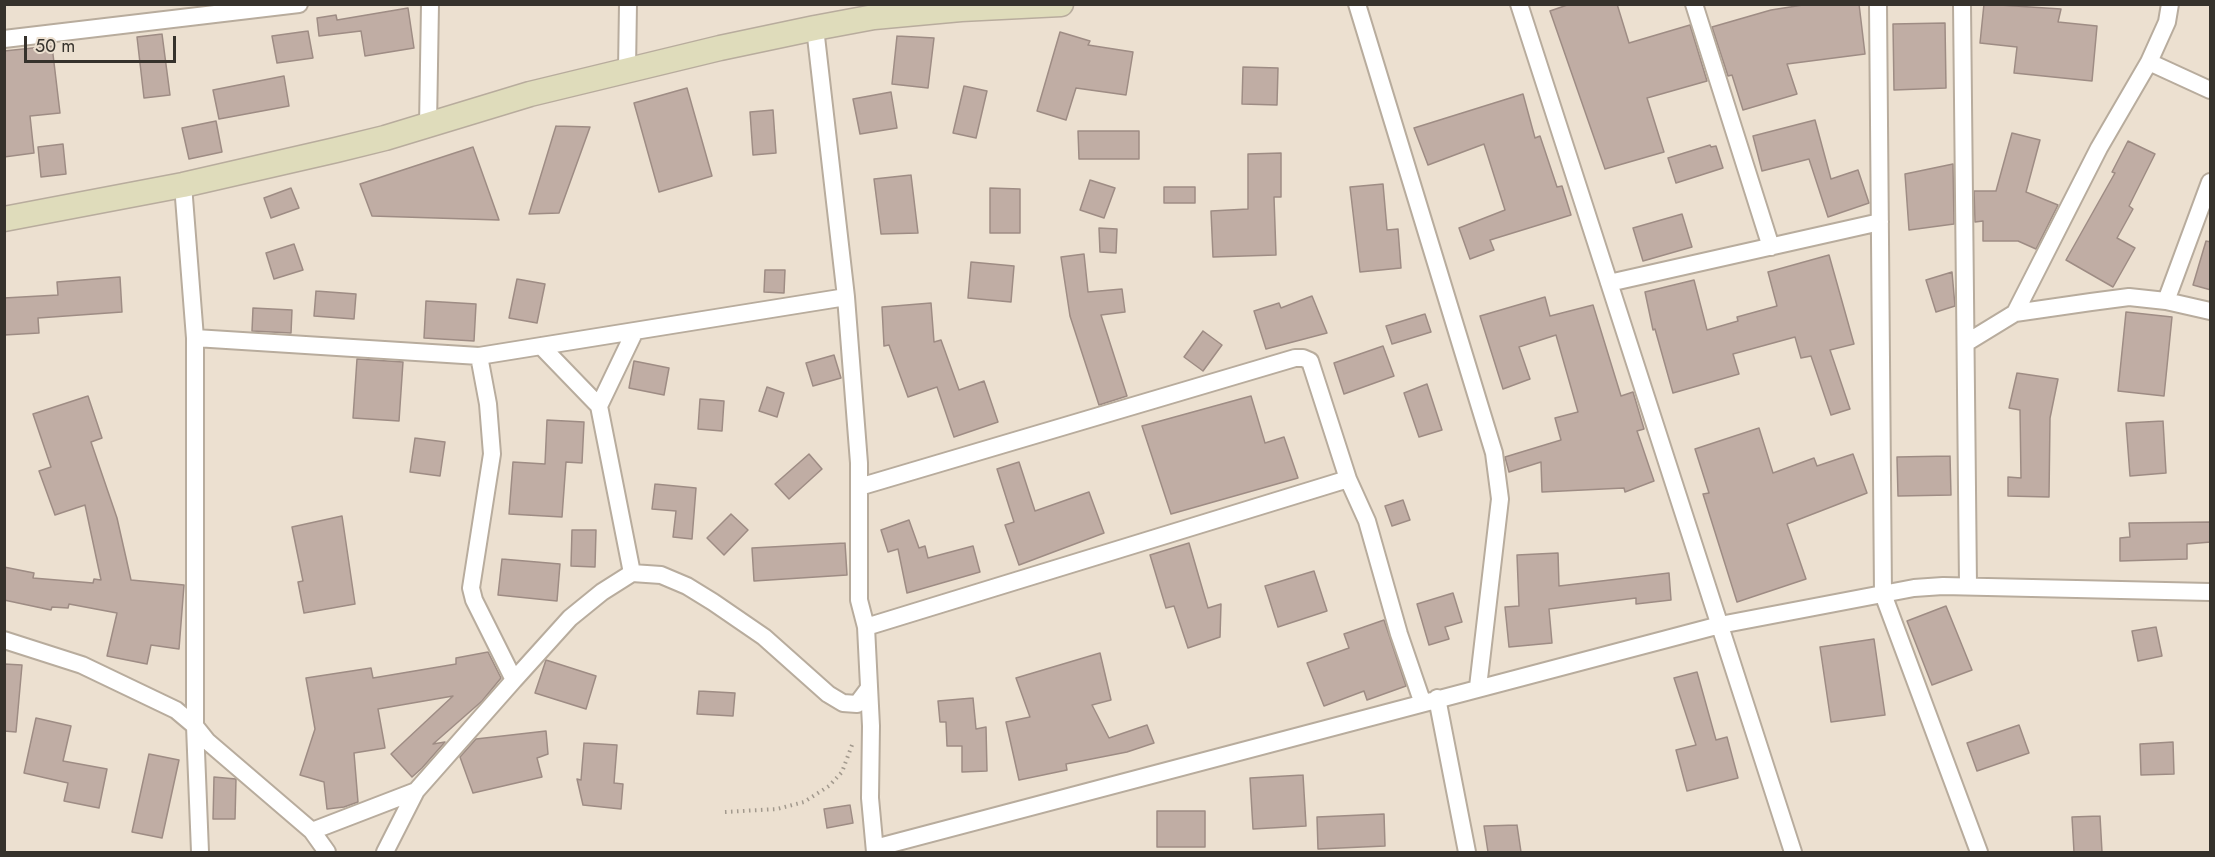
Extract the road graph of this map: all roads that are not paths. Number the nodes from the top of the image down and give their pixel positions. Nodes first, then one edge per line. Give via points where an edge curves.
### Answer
1 (299, 4) edge
2 (430, 4) edge
3 (628, 4) edge
4 (1061, 4) edge
5 (1357, 4) edge
6 (1519, 4) edge
7 (1694, 4) edge
8 (1878, 4) edge
9 (1962, 4) edge
10 (2170, 4) edge
11 (815, 28) junction
12 (4, 39) edge
13 (2149, 62) junction
14 (627, 70) junction
15 (2211, 90) edge
16 (428, 126) junction
17 (183, 185) junction
18 (2210, 185) edge
19 (4, 219) edge
20 (1880, 222) junction
21 (1771, 247) junction
22 (1610, 283) junction
23 (846, 297) junction
24 (2166, 301) junction
25 (2211, 311) edge
26 (2015, 313) junction
27 (634, 333) junction
28 (195, 338) junction
29 (1966, 343) junction
30 (541, 346) junction
31 (479, 356) junction
32 (599, 406) junction
33 (1348, 479) junction
34 (858, 487) junction
35 (632, 573) junction
36 (1968, 585) junction
37 (2211, 592) edge
38 (1883, 594) junction
39 (1720, 625) junction
40 (866, 627) junction
41 (4, 640) edge
42 (514, 680) junction
43 (1478, 687) junction
44 (869, 688) junction
45 (1430, 700) junction
46 (195, 726) junction
47 (416, 791) junction
48 (312, 831) junction
49 (875, 850) edge
50 (200, 852) edge
51 (327, 852) edge
52 (385, 852) edge
53 (1467, 852) edge
54 (1793, 852) edge
55 (1979, 852) edge

1 - 12 street
2 - 16 street
3 - 14 street
4 - 11 main road via 874,17
5 - 43 street via 1494,453 1500,499
6 - 22 street
7 - 21 street
8 - 20 street
9 - 29 street
10 - 13 street via 2167,22
11 - 14 main road
11 - 23 street
13 - 15 street
13 - 26 street via 2098,148
14 - 16 main road via 530,94
16 - 17 main road
17 - 19 main road
17 - 28 street
18 - 24 street
20 - 21 street
20 - 38 street
21 - 22 street
22 - 39 street
23 - 27 street
23 - 34 street
24 - 25 street
24 - 26 street via 2129,297
26 - 29 street
27 - 30 street
27 - 32 street
28 - 31 street
28 - 46 street
29 - 36 street
30 - 31 street
30 - 32 street
31 - 42 street via 492,454 471,588
32 - 35 street
33 - 34 street via 1310,361 1295,358
33 - 40 street
33 - 45 street via 1367,521 1399,634
34 - 40 street via 859,600
35 - 42 street via 602,591 570,618
35 - 44 street via 662,575 712,602 764,637 843,703 857,704
36 - 37 street
36 - 38 street
38 - 39 street
38 - 55 street
39 - 43 street
39 - 54 street
40 - 44 street
41 - 46 street via 82,665 176,710
42 - 47 street
43 - 45 street
44 - 49 street via 870,798
45 - 49 street
45 - 53 street
46 - 48 street via 207,741
46 - 50 street
47 - 48 street
47 - 52 street
48 - 51 street

